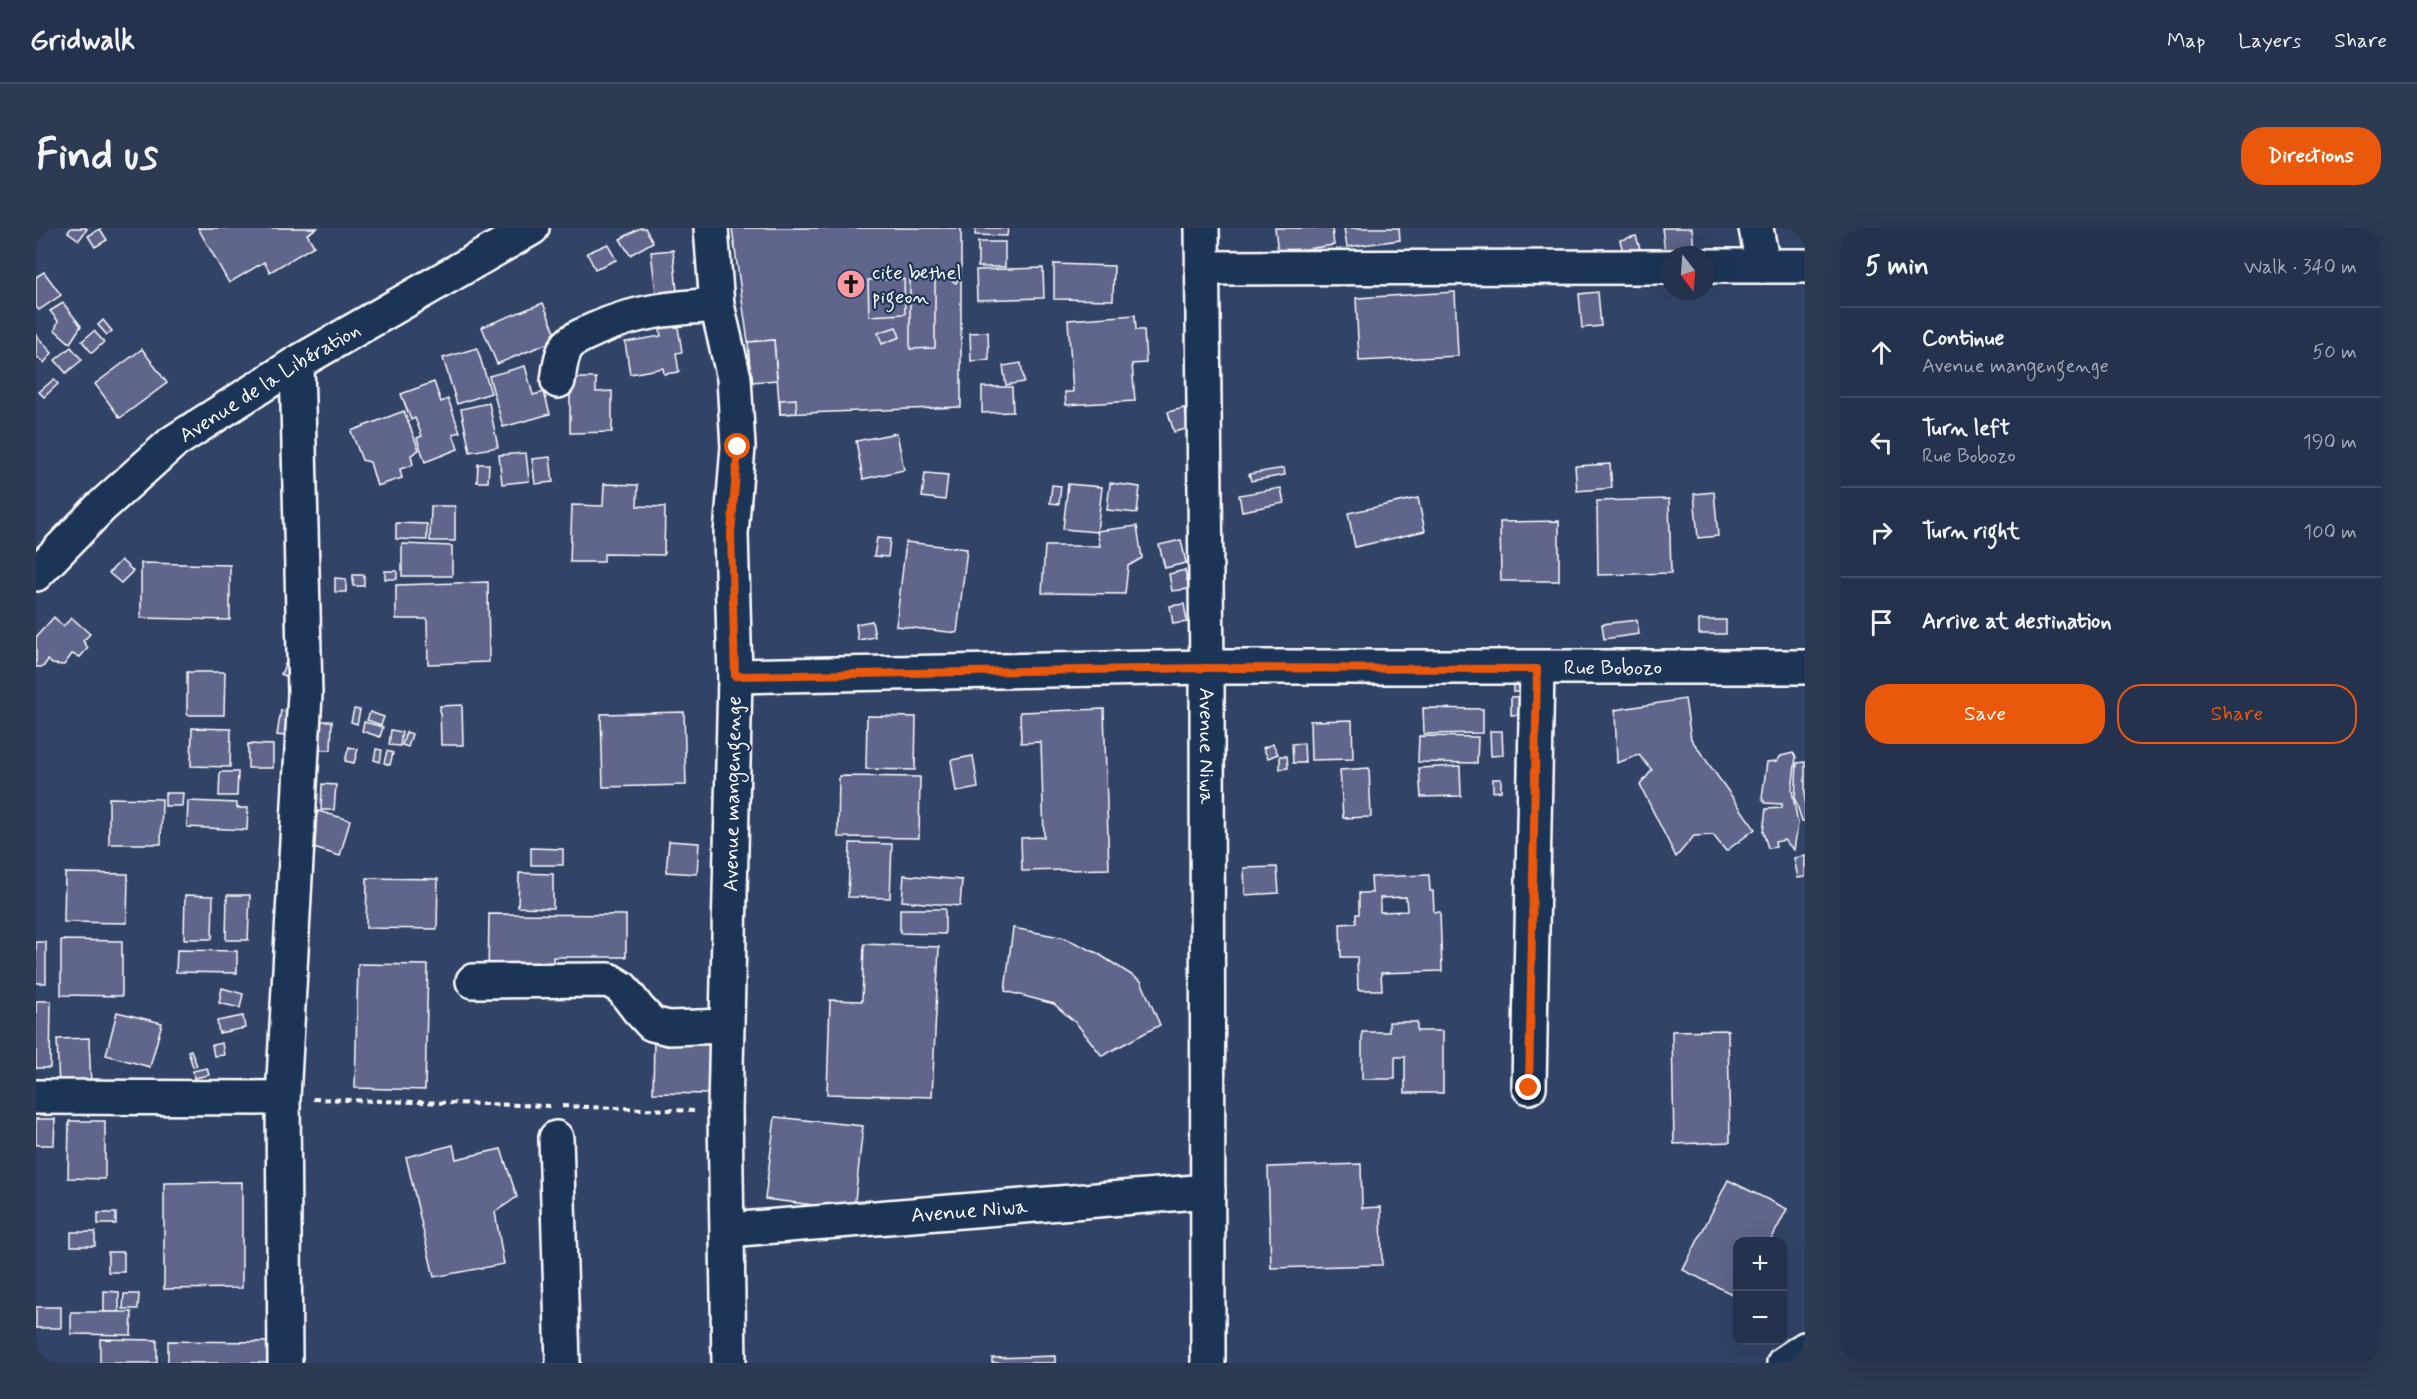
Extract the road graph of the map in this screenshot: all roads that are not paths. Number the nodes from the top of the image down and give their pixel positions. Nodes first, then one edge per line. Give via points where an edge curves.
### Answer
1 (532, 228) edge
2 (711, 228) edge
3 (1202, 228) edge
4 (1756, 228) edge
5 (1715, 266) edge
6 (1764, 266) junction
7 (1805, 266) edge
8 (1661, 267) edge
9 (1202, 268) junction
10 (717, 304) junction
11 (297, 363) junction
12 (558, 381) dead end
13 (39, 564) edge
14 (1805, 667) edge
15 (1207, 668) junction
16 (1537, 669) junction
17 (735, 676) junction
18 (473, 981) dead end
19 (727, 1026) junction
20 (1529, 1088) dead end
21 (36, 1097) edge
22 (283, 1098) junction
23 (556, 1138) dead end
24 (1208, 1191) junction
25 (728, 1230) junction
26 (1805, 1349) edge
27 (285, 1363) edge
28 (563, 1363) edge
29 (729, 1363) edge
30 (1208, 1363) edge
31 (1784, 1363) edge

1 - 11 main road, Avenue de la Libération
2 - 10 main road, Avenue mangengenge
3 - 9 main road, Avenue Niwa
4 - 6 main road
5 - 6 main road
6 - 7 main road
8 - 9 main road
9 - 15 main road, Avenue Niwa
10 - 12 main road via 664,308 624,317 586,333 568,345
10 - 17 main road, Avenue mangengenge via 734,378 738,447 731,534
11 - 13 main road, Avenue de la Libération via 172,443
11 - 22 main road via 305,694
14 - 16 main road, Rue Bobozo
15 - 16 main road, Rue Bobozo
15 - 17 main road, Rue Bobozo
15 - 24 main road, Avenue Niwa
16 - 20 main road
17 - 19 main road, Avenue mangengenge
18 - 19 main road via 609,980 622,988 652,1024 669,1028
19 - 25 main road, Avenue mangengenge
21 - 22 main road
22 - 27 main road
23 - 28 main road
24 - 25 main road, Avenue Niwa
24 - 30 main road, Avenue Niwa
25 - 29 main road, Avenue mangengenge
26 - 31 main road

